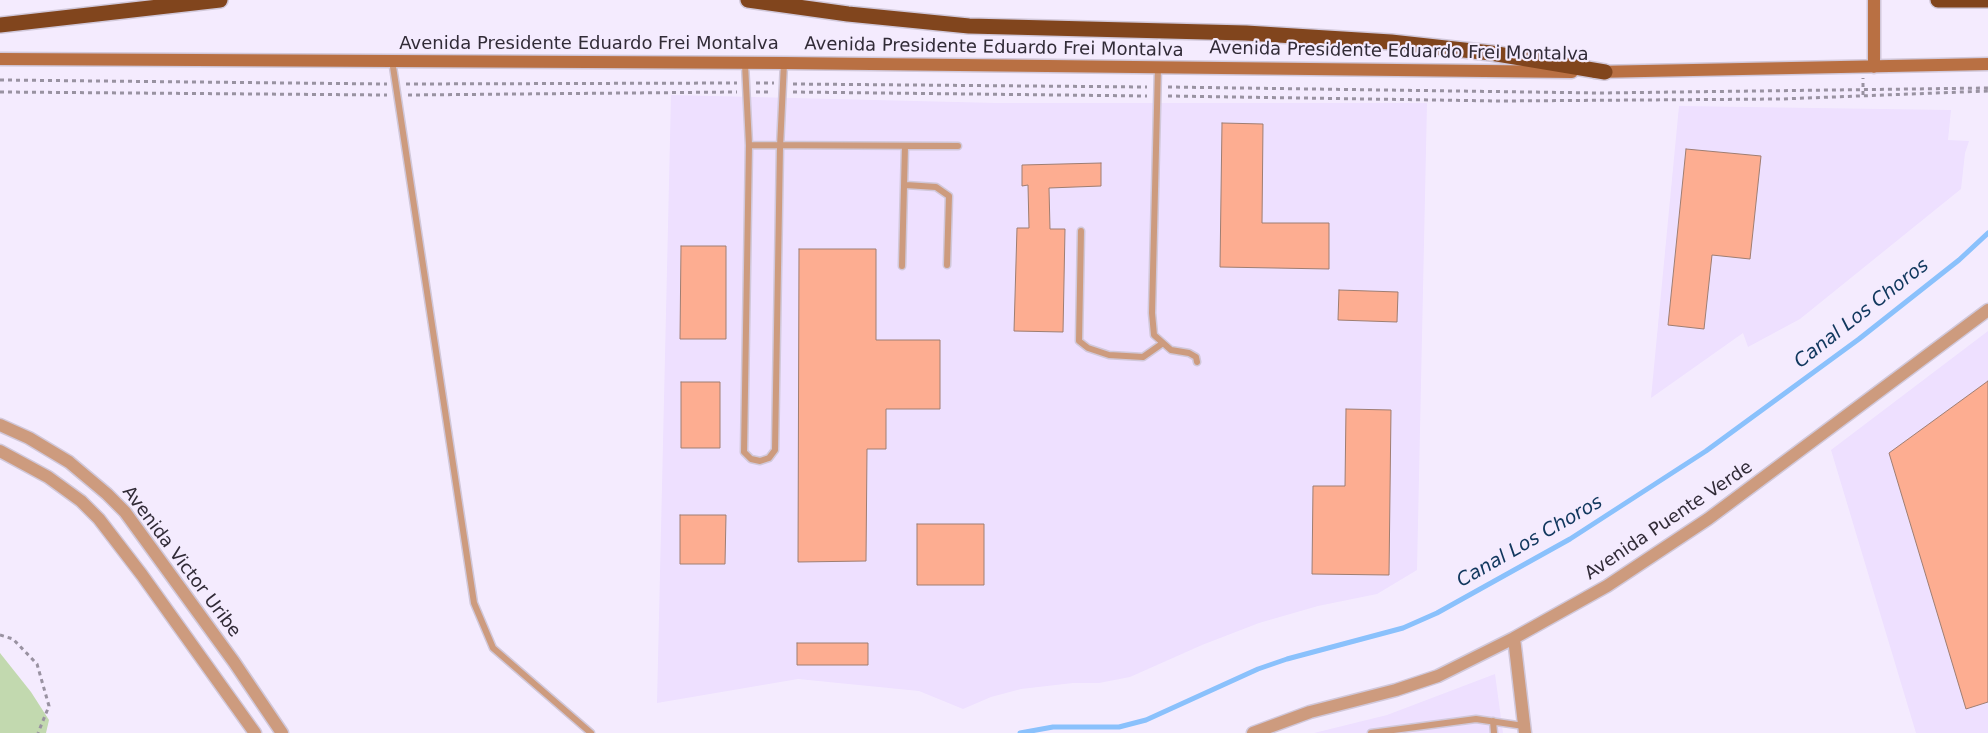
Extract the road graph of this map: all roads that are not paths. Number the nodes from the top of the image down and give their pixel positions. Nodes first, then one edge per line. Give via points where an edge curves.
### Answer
1 (220, 0) edge
2 (748, 0) edge
3 (1874, 0) edge
4 (1938, 0) edge
5 (1988, 0) edge
6 (0, 25) edge
7 (0, 59) edge
8 (392, 60) junction
9 (784, 63) junction
10 (745, 64) junction
11 (1988, 64) edge
12 (1158, 67) junction
13 (1874, 67) junction
14 (1605, 72) junction
15 (749, 145) junction
16 (780, 146) junction
17 (905, 146) junction
18 (958, 146) dead end
19 (906, 185) junction
20 (1081, 231) dead end
21 (902, 266) dead end
22 (947, 266) dead end
23 (1988, 310) edge
24 (1163, 343) junction
25 (1197, 362) dead end
26 (0, 425) edge
27 (0, 451) edge
28 (1514, 638) junction
29 (1493, 721) junction
30 (1525, 729) edge
31 (255, 733) edge
32 (282, 733) edge
33 (591, 733) edge
34 (1253, 733) edge
35 (1371, 733) edge
36 (1494, 733) edge

1 - 6 highway
2 - 14 highway via 969,26 1256,34 1390,42 1491,53
3 - 13 main road
4 - 5 highway
7 - 8 main road, Avenida Presidente Eduardo Frei Montalva
8 - 10 main road, Avenida Presidente Eduardo Frei Montalva
8 - 33 lane via 474,603 493,648
9 - 10 main road, Avenida Presidente Eduardo Frei Montalva
9 - 12 main road, Avenida Presidente Eduardo Frei Montalva
9 - 16 lane
10 - 15 lane
11 - 13 main road, Avenida Presidente Eduardo Frei Montalva
12 - 14 main road, Avenida Presidente Eduardo Frei Montalva
12 - 24 lane via 1152,313 1154,335
13 - 14 main road, Avenida Presidente Eduardo Frei Montalva
15 - 16 lane
15 - 16 lane via 744,452 751,459 760,461 769,458 775,450
16 - 17 lane
17 - 18 lane
17 - 19 lane
19 - 21 lane
19 - 22 lane via 936,187 949,196
20 - 24 lane via 1079,341 1088,348 1109,355 1143,357
23 - 28 street, Avenida Puente Verde via 1668,547 1607,586
24 - 25 lane via 1171,350 1189,353 1196,357
26 - 32 street, Avenida Victor Uribe via 69,462 124,512
27 - 31 street via 48,476 99,519
28 - 30 street
28 - 34 street, Avenida Puente Verde via 1416,684 1310,712
29 - 30 lane
29 - 35 lane via 1476,719
29 - 36 lane

